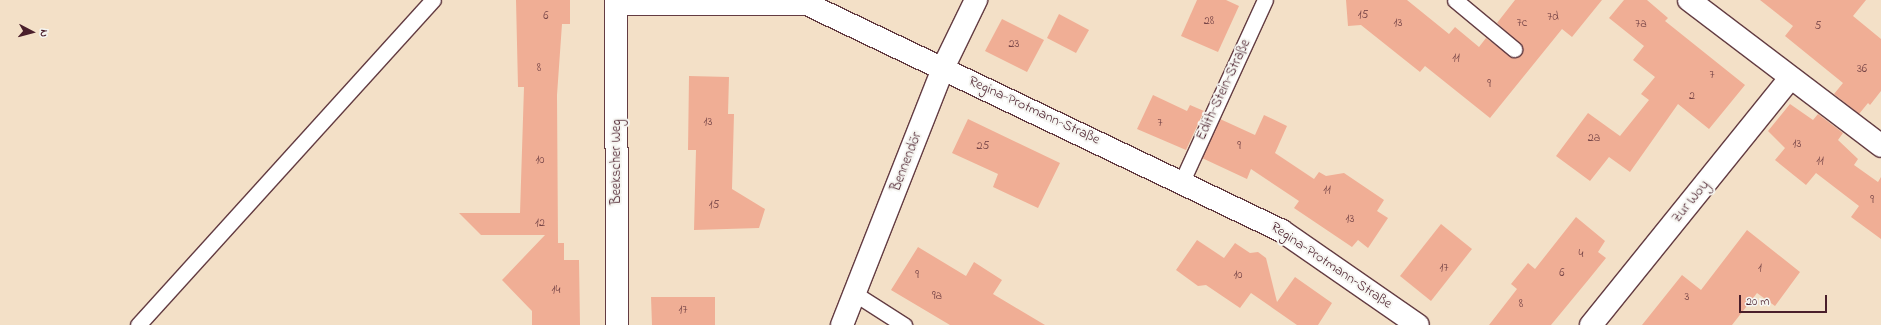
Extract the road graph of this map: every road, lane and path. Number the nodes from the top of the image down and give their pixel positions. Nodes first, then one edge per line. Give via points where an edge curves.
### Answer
1 (433, 0) edge
2 (976, 0) edge
3 (1265, 0) edge
4 (1455, 0) edge
5 (1689, 0) edge
6 (616, 2) edge
7 (1514, 49) dead end
8 (943, 68) junction
9 (1790, 78) junction
10 (1881, 146) edge
11 (1182, 181) junction
12 (857, 295) junction
13 (138, 325) edge
14 (617, 325) edge
15 (842, 325) edge
16 (904, 325) edge
17 (1418, 325) edge
18 (1591, 325) edge

1 - 13 lane
2 - 8 street, Bennendör
3 - 11 lane, Edith-Stein-Straße
4 - 7 lane
5 - 9 street
6 - 8 street, Regina-Protmann-Straße via 806,4
6 - 14 street, Beekscher Weg
8 - 11 street, Regina-Protmann-Straße
8 - 12 street, Bennendör
9 - 10 street
9 - 18 street, Zur Woy
11 - 17 street, Regina-Protmann-Straße via 1282,232
12 - 15 street, Bennendör
12 - 16 lane

